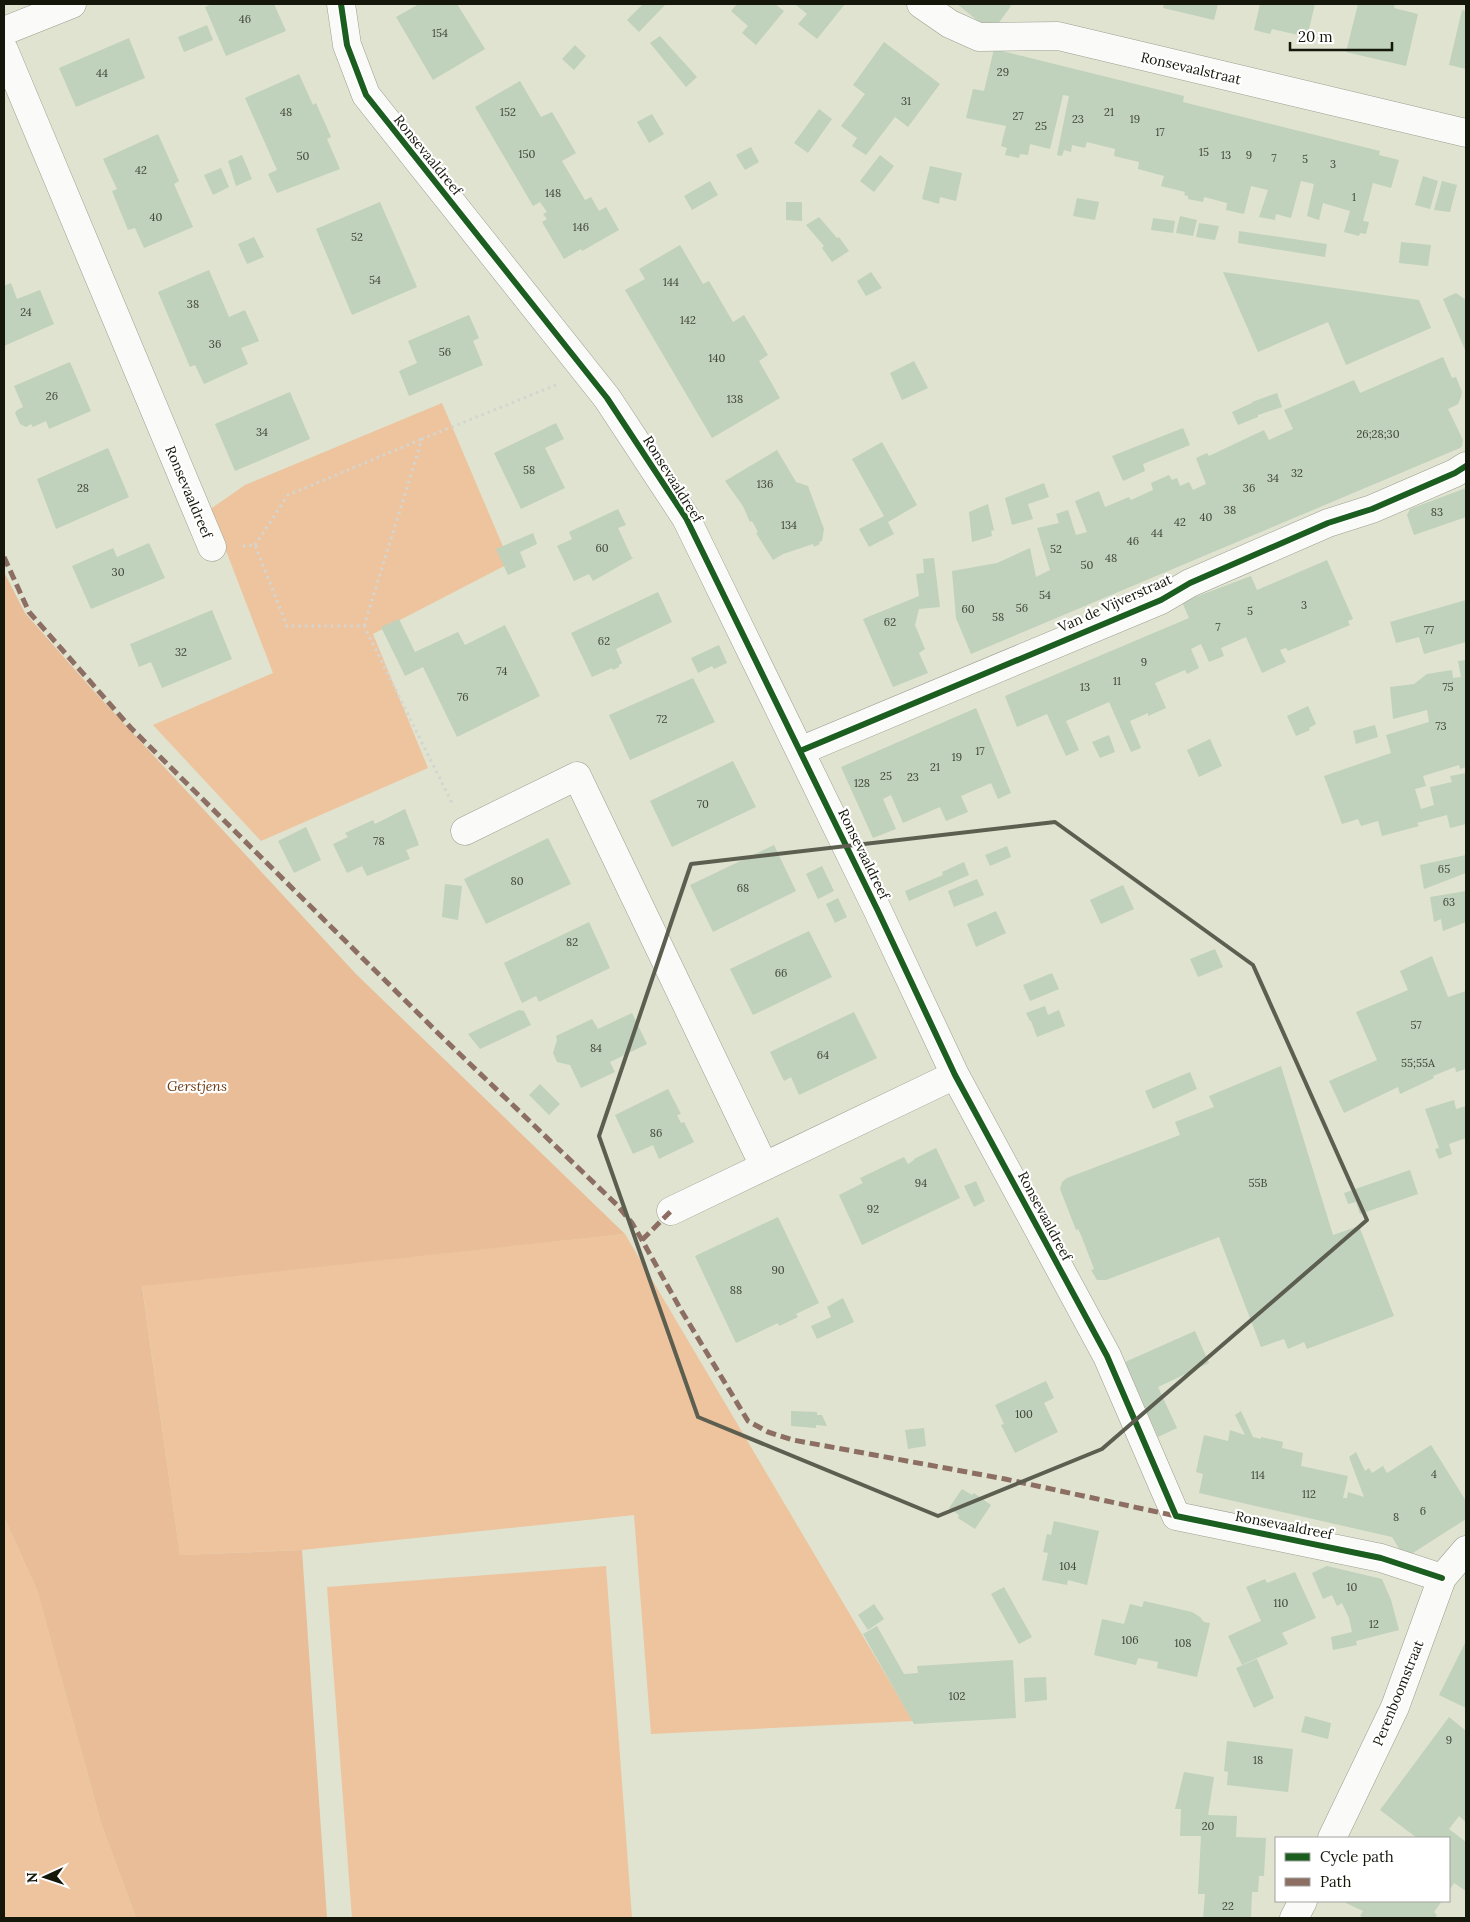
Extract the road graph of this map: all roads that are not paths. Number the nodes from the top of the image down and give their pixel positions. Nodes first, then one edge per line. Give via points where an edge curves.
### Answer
1 (72, 4) edge
2 (341, 4) edge
3 (921, 4) edge
4 (4, 31) edge
5 (4, 50) edge
6 (1466, 133) edge
7 (1466, 466) edge
8 (212, 547) road end
9 (800, 751) junction
10 (464, 831) road end
11 (955, 1075) junction
12 (764, 1166) junction
13 (671, 1211) dead end
14 (1466, 1550) edge
15 (1442, 1578) junction
16 (1332, 1837) edge
17 (1302, 1902) edge
18 (1294, 1918) edge

1 - 4 street
2 - 9 street, Ronsevaaldreef via 347,45 366,95 607,398 686,518
3 - 6 street, Ronsevaalstraat via 950,24 979,37 1058,36
5 - 8 street, Ronsevaaldreef
7 - 9 street, Van de Vijverstraat via 1455,474 1372,509 1328,523 1190,583 1161,600
9 - 11 street, Ronsevaaldreef
10 - 12 street via 578,776
11 - 12 street
11 - 15 street, Ronsevaaldreef via 1107,1356 1176,1516 1381,1558
12 - 13 street
14 - 15 street, Perenboomstraat
15 - 16 street, Perenboomstraat via 1395,1706
17 - 18 street

